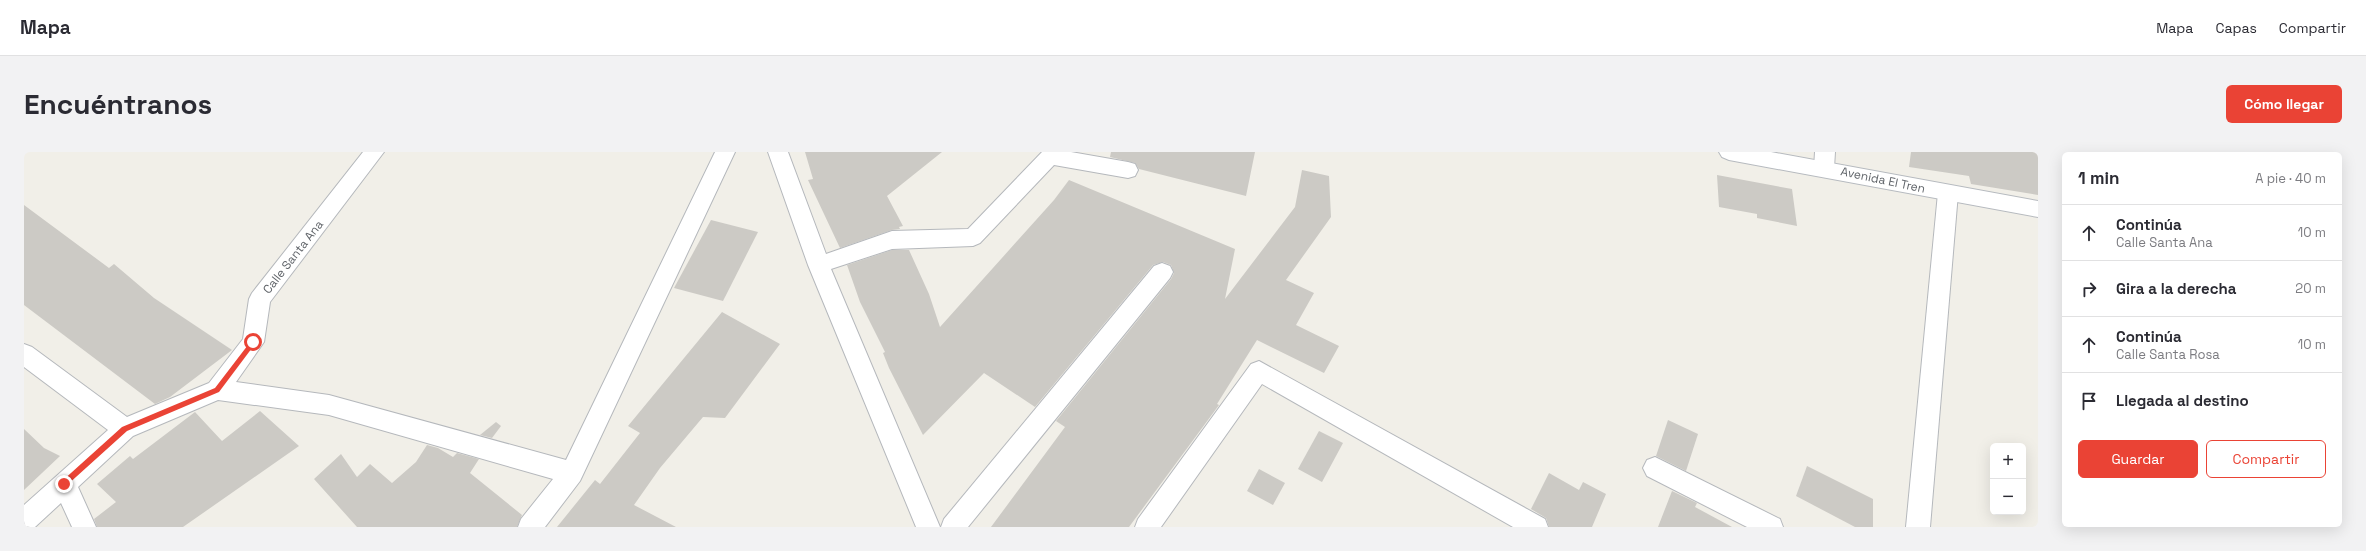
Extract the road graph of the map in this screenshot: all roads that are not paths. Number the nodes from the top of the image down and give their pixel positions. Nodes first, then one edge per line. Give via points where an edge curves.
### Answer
1 (374, 152) edge
2 (725, 152) edge
3 (778, 152) edge
4 (1729, 152) edge
5 (1824, 160) edge
6 (1128, 170) dead end
7 (1948, 193) junction
8 (2038, 208) edge
9 (819, 266) junction
10 (1162, 272) dead end
11 (24, 354) edge
12 (217, 390) junction
13 (125, 429) junction
14 (1655, 468) dead end
15 (572, 473) junction
16 (64, 484) junction
17 (24, 521) edge
18 (84, 527) edge
19 (530, 527) edge
20 (928, 527) edge
21 (953, 527) edge
22 (1147, 527) edge
23 (1536, 527) edge
24 (1772, 527) edge
25 (1918, 527) edge

1 - 12 street, Calle Santa Ana via 260,299 253,342
2 - 15 street
3 - 9 street
4 - 5 street, Avenida El Tren
5 - 7 street, Avenida El Tren
6 - 9 street via 1050,156 973,237 892,240
7 - 8 street, Avenida El Tren
7 - 25 street
9 - 20 street
10 - 21 street
11 - 13 street
12 - 13 street
12 - 15 street via 329,405
13 - 16 street
14 - 24 street
15 - 19 street
16 - 17 street
16 - 18 street
22 - 23 street via 1259,371

